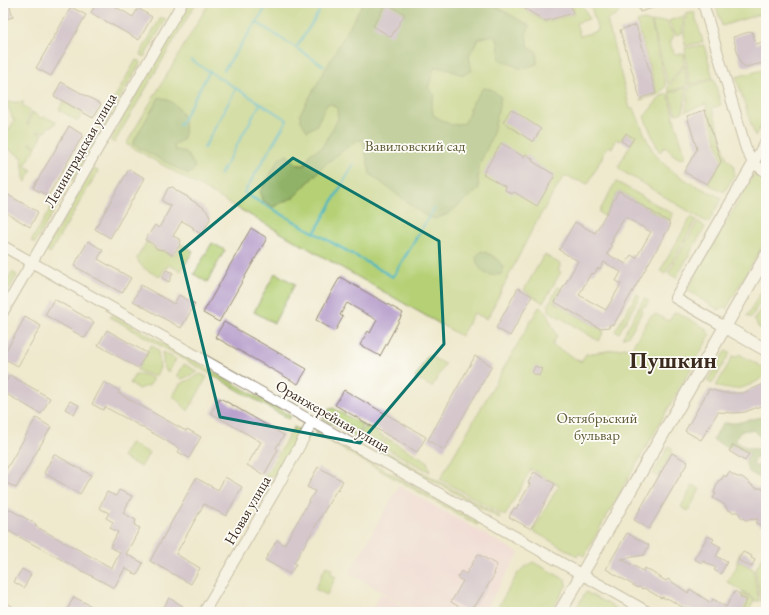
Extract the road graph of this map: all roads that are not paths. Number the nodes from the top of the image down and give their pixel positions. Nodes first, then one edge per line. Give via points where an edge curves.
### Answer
1 (182, 3) edge
2 (703, 3) edge
3 (766, 141) edge
4 (753, 163) junction
5 (766, 172) edge
6 (3, 246) edge
7 (766, 256) edge
8 (32, 262) junction
9 (3, 312) edge
10 (725, 327) junction
11 (766, 350) edge
12 (313, 421) junction
13 (582, 574) junction
14 (3, 607) edge
15 (11, 612) edge
16 (204, 612) edge
17 (560, 612) edge
18 (648, 612) edge

1 - 8 street, Ленинградская улица
2 - 4 street via 746,149
3 - 4 street
4 - 5 street
4 - 10 street via 675,298
6 - 8 street, Оранжерейная улица
7 - 10 main road
8 - 9 street, Ленинградская улица
8 - 12 street, Оранжерейная улица
10 - 11 main road
10 - 13 main road
12 - 13 street, Оранжерейная улица
12 - 16 street, Новая улица via 275,492
13 - 17 main road
13 - 18 street, Оранжерейная улица
14 - 15 street

